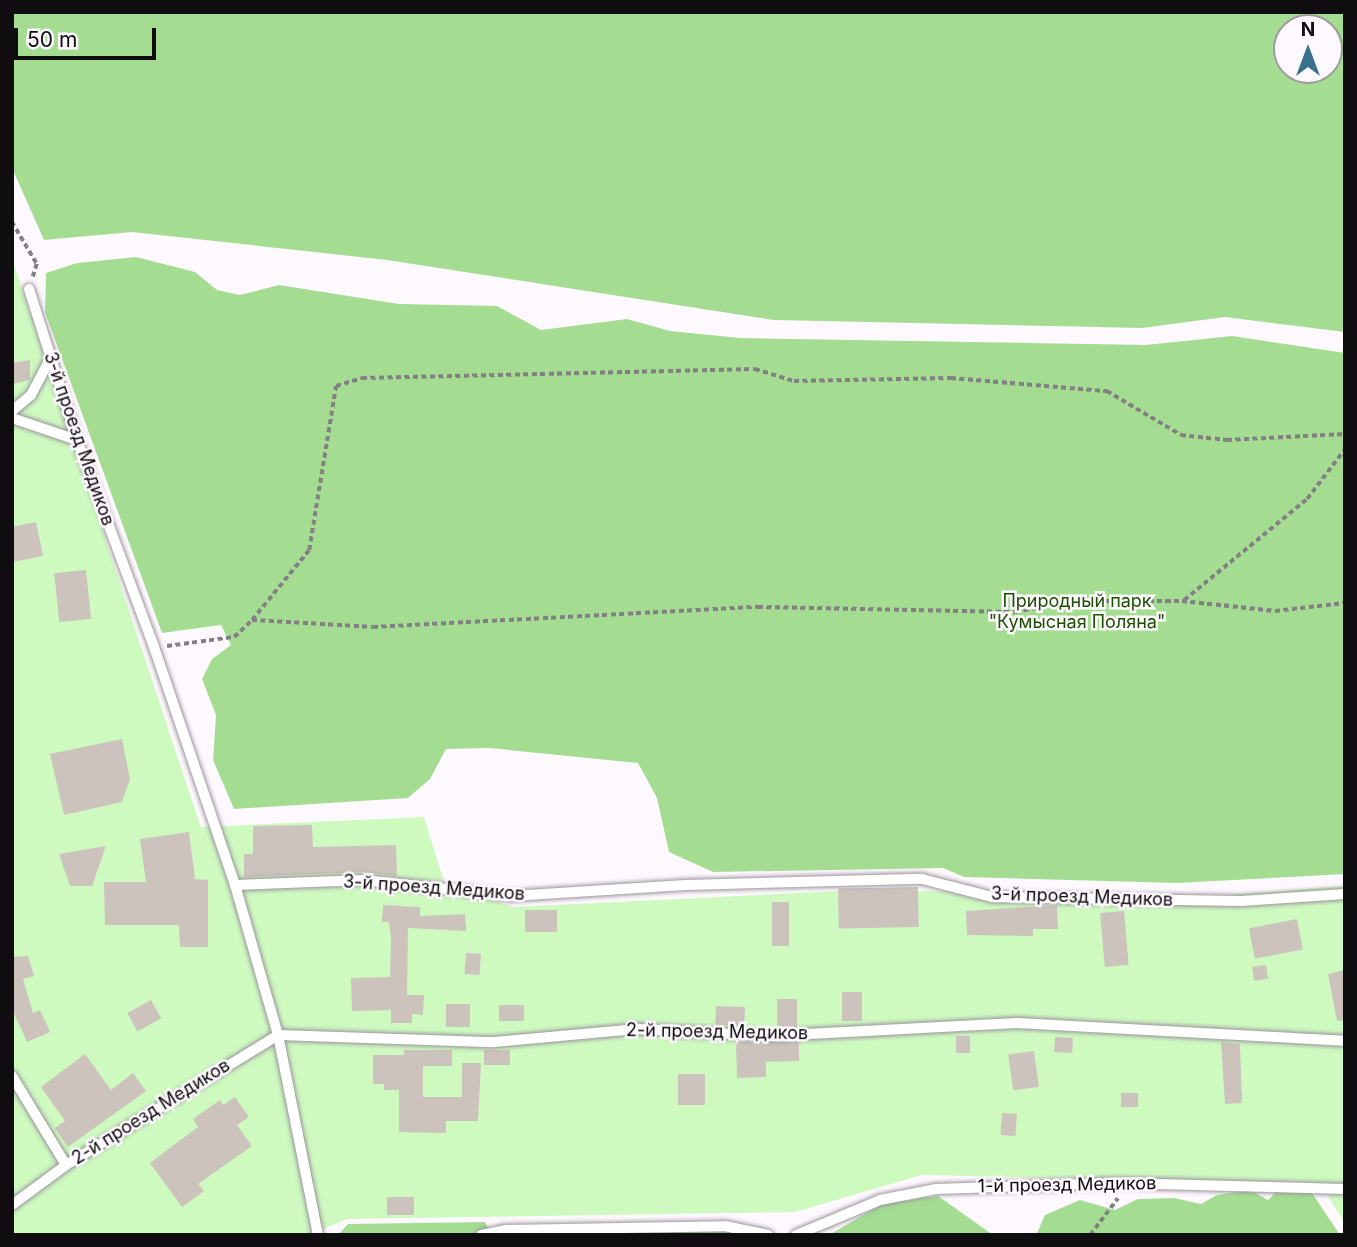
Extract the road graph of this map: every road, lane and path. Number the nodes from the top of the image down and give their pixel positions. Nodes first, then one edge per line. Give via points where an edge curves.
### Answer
1 (12, 222) edge
2 (29, 289) joint
3 (50, 359) junction
4 (12, 411) edge
5 (12, 418) edge
6 (1345, 434) edge
7 (77, 440) junction
8 (1345, 449) edge
9 (1182, 601) junction
10 (1345, 603) edge
11 (252, 620) junction
12 (155, 647) junction
13 (235, 885) junction
14 (1345, 894) edge
15 (278, 1035) junction
16 (1345, 1041) edge
17 (12, 1076) edge
18 (66, 1165) junction
19 (1120, 1183) junction
20 (1345, 1189) edge
21 (12, 1205) edge
22 (318, 1235) edge
23 (481, 1235) edge
24 (768, 1235) edge
25 (796, 1235) edge
26 (1090, 1235) edge

1 - 2 path via 37,264
2 - 3 lane, 3-й проезд Медиков
3 - 4 lane via 31,396
3 - 7 lane, 3-й проезд Медиков
5 - 7 lane
6 - 11 path via 1227,440 1181,435 1107,391 951,378 794,381 755,369 362,378 336,386 309,550
7 - 12 lane, 3-й проезд Медиков
8 - 9 path via 1307,499
9 - 10 path via 1275,611
9 - 11 path via 1072,601 1015,612 758,607 373,627
11 - 12 path via 234,637
12 - 13 lane, 3-й проезд Медиков
13 - 14 lane, 3-й проезд Медиков via 363,880 511,896 685,885 922,879 992,897 1241,901
13 - 15 lane
15 - 16 lane, 2-й проезд Медиков via 494,1042 638,1029 770,1036 1017,1023
15 - 18 lane, 2-й проезд Медиков
15 - 22 lane
17 - 18 lane
18 - 21 lane, 2-й проезд Медиков
19 - 20 lane, 1-й проезд Медиков
19 - 25 lane, 1-й проезд Медиков via 936,1189 880,1200
19 - 26 path via 1117,1205
23 - 24 lane via 506,1230 725,1226

